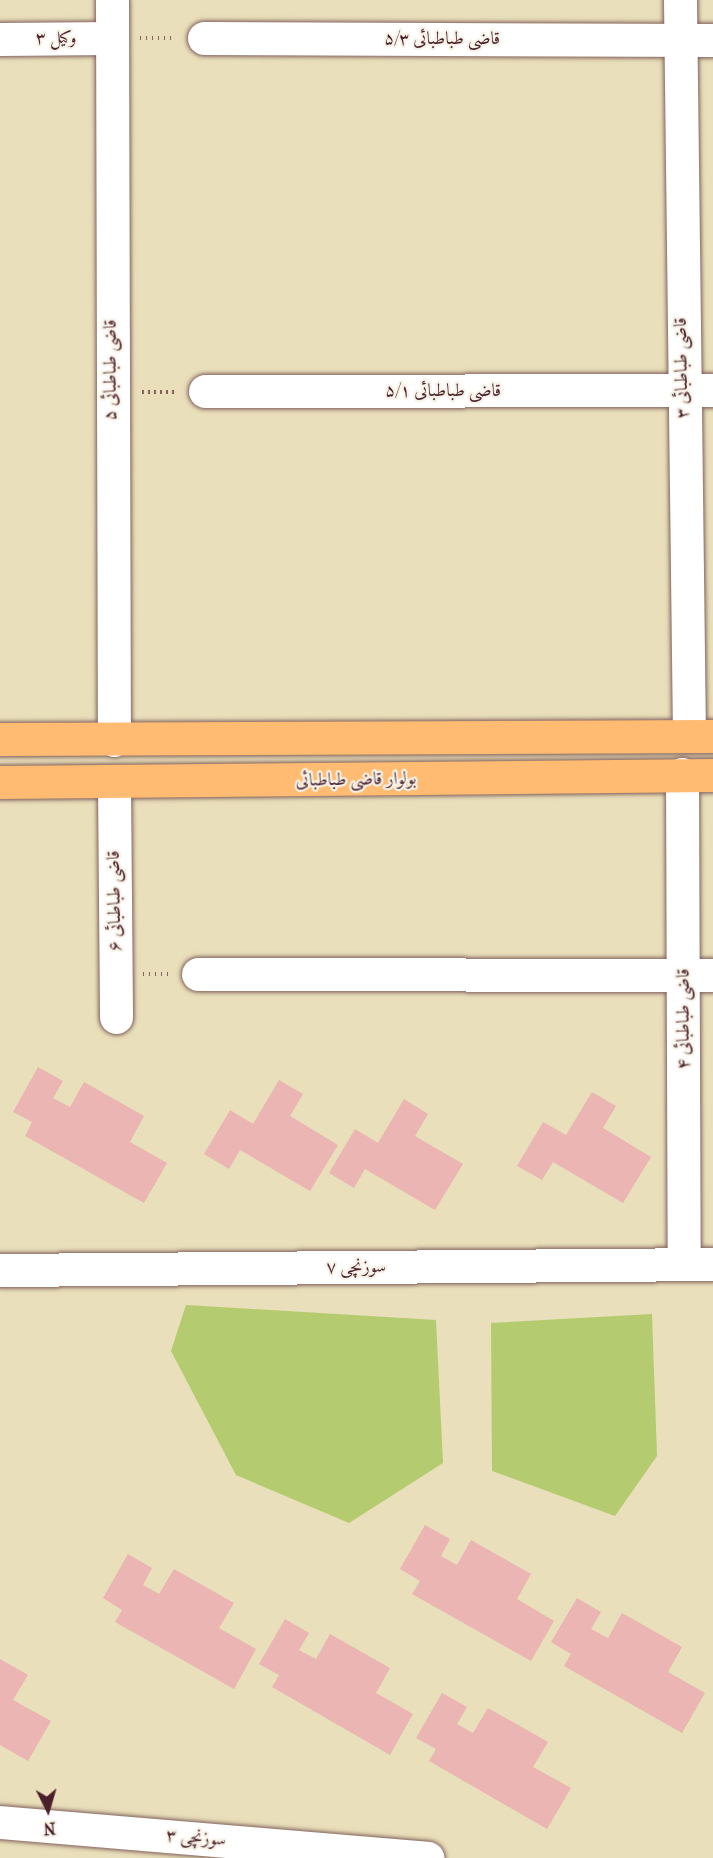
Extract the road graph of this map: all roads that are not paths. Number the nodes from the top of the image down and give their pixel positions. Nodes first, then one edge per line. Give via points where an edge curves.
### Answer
1 (112, 0) edge
2 (680, 0) edge
3 (112, 38) junction
4 (204, 38) road end
5 (0, 39) edge
6 (680, 40) junction
7 (713, 40) edge
8 (697, 390) edge
9 (205, 391) road end
10 (701, 736) edge
11 (0, 739) edge
12 (114, 740) junction
13 (698, 775) edge
14 (0, 782) edge
15 (114, 784) junction
16 (198, 974) road end
17 (698, 975) edge
18 (116, 1017) dead end
19 (699, 1264) edge
20 (0, 1270) edge
21 (0, 1822) edge
22 (427, 1858) edge

1 - 3 street, قاضی طباطبائی ۵
2 - 6 street, قاضی طباطبائی ۳
3 - 5 street, وکيل ۳
3 - 12 street, قاضی طباطبائی ۵
4 - 6 street, قاضی طباطبائی ۵/۳
6 - 7 street, قاضی طباطبائی ۵/۳
6 - 8 street, قاضی طباطبائی ۳
8 - 9 street, قاضی طباطبائی ۵/۱
8 - 10 street, قاضی طباطبائی ۳
10 - 12 main road
11 - 12 main road
13 - 15 main road, بولوار قاضی طباطبائی
13 - 17 street, قاضی طباطبائی ۴
14 - 15 main road, بولوار قاضی طباطبائی
15 - 18 street, قاضی طباطبائی ۶
16 - 17 street
17 - 19 street, قاضی طباطبائی ۴
19 - 20 street, سوزنچی ۷
21 - 22 street, سوزنچی ۳

